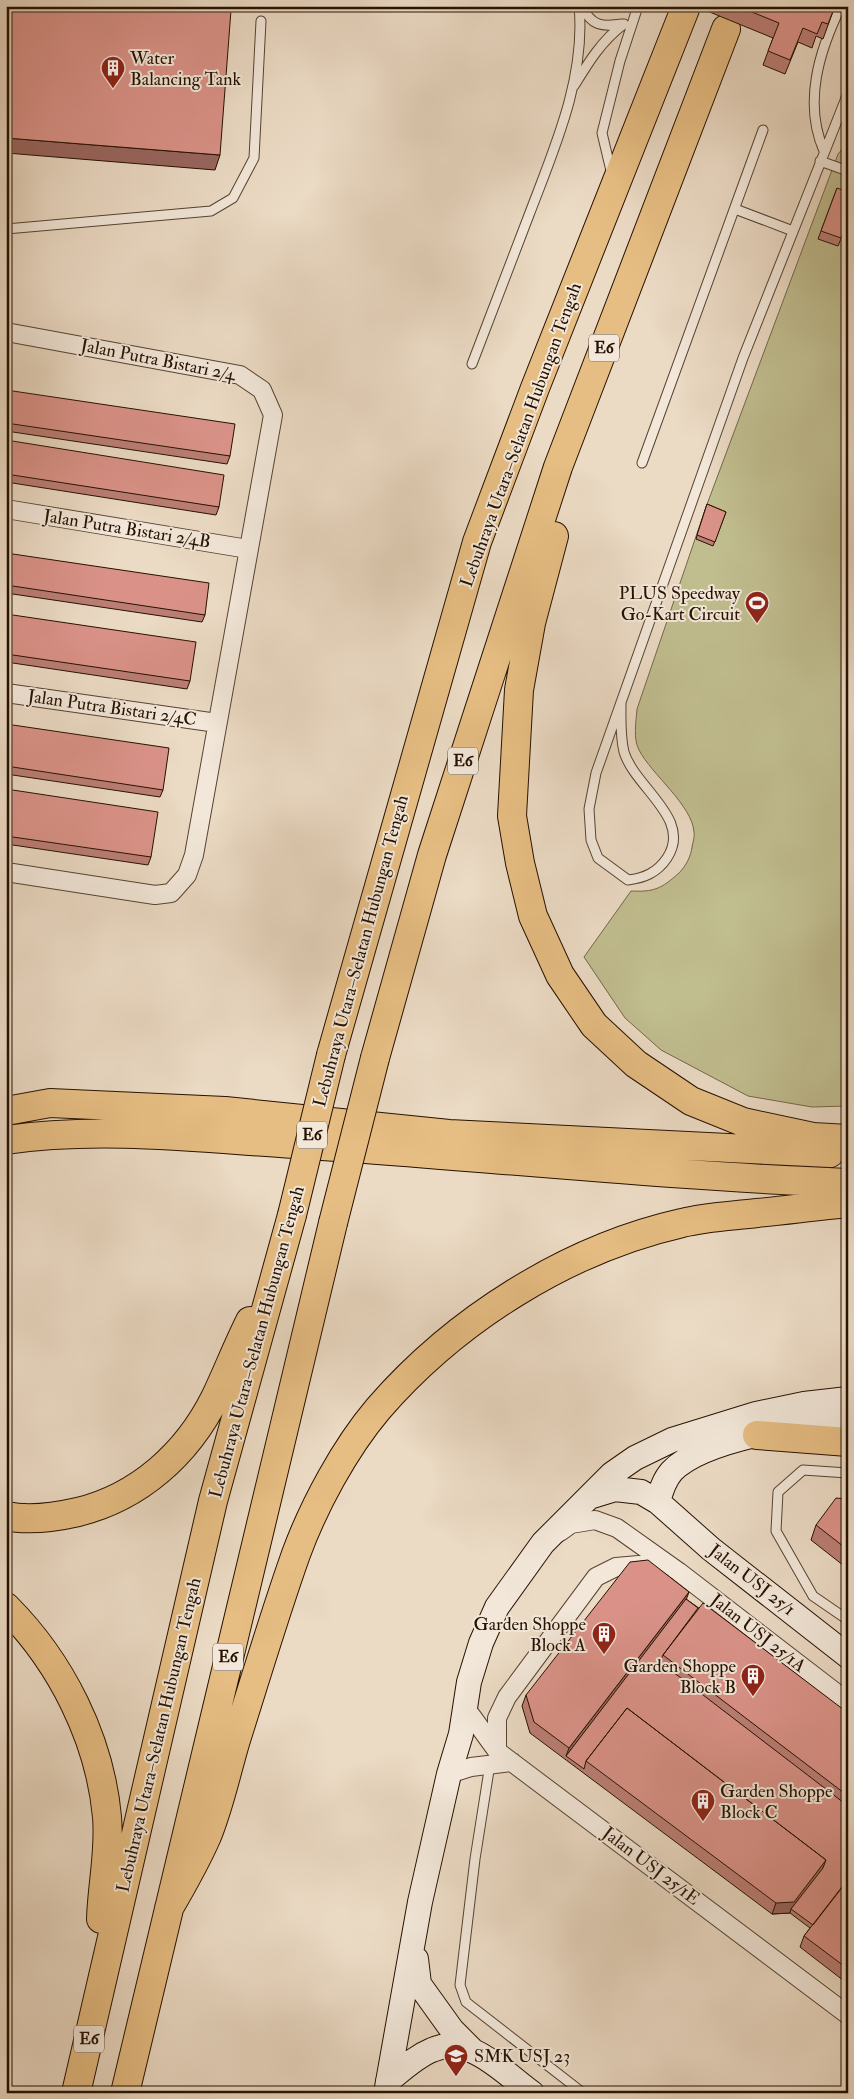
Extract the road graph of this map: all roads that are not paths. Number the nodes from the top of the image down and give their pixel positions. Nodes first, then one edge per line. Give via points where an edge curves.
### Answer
1 (580, 6) edge
2 (638, 6) edge
3 (841, 6) edge
4 (685, 9) dead end
5 (261, 21) dead end
6 (628, 23) junction
7 (726, 29) dead end
8 (572, 90) junction
9 (848, 93) edge
10 (763, 130) dead end
11 (824, 151) junction
12 (820, 161) junction
13 (848, 171) edge
14 (615, 187) junction
15 (735, 209) junction
16 (6, 228) edge
17 (793, 231) junction
18 (6, 332) edge
19 (472, 364) dead end
20 (642, 463) dead end
21 (558, 467) junction
22 (6, 509) edge
23 (248, 549) junction
24 (6, 693) edge
25 (620, 702) junction
26 (217, 723) junction
27 (6, 872) edge
28 (6, 1111) edge
29 (848, 1139) edge
30 (6, 1140) edge
31 (848, 1152) edge
32 (848, 1183) edge
33 (848, 1203) edge
34 (276, 1272) junction
35 (848, 1399) edge
36 (848, 1419) edge
37 (757, 1435) junction
38 (848, 1442) edge
39 (848, 1473) edge
40 (588, 1498) junction
41 (658, 1502) junction
42 (6, 1516) edge
43 (543, 1543) junction
44 (668, 1565) junction
45 (6, 1607) edge
46 (848, 1620) edge
47 (848, 1656) edge
48 (848, 1702) edge
49 (465, 1707) junction
50 (494, 1757) junction
51 (449, 1774) junction
52 (169, 1908) junction
53 (414, 1940) junction
54 (101, 1986) junction
55 (848, 2015) edge
56 (471, 2048) junction
57 (387, 2087) edge
58 (76, 2093) edge
59 (125, 2093) edge
60 (532, 2093) edge
61 (583, 2093) edge

1 - 6 lane via 587,18 595,23 605,26
1 - 8 lane via 580,35
2 - 6 lane
3 - 11 lane via 828,31 817,69 814,120
4 - 14 highway, Lebuhraya Utara–Selatan Hubungan Tengah / E6
5 - 16 lane via 254,158 233,198 211,211
6 - 8 lane via 611,33
6 - 14 lane via 602,133
7 - 21 highway, E6
8 - 19 lane via 557,143
9 - 11 lane
10 - 15 lane
11 - 12 lane
12 - 13 lane
12 - 17 lane
14 - 34 highway, Lebuhraya Utara–Selatan Hubungan Tengah / E6, bridge via 478,542 331,1055
15 - 17 lane
15 - 20 lane
17 - 25 lane via 736,377
18 - 23 street, Jalan Putra Bistari 2/4 via 224,371 240,375 262,390 273,415
21 - 29 highway via 557,528 531,622 519,690 514,762 512,816 533,916 560,974 594,1025 636,1064 691,1101 743,1122 813,1137
21 - 52 highway, E6, bridge via 432,855 375,1058
22 - 23 street, Jalan Putra Bistari 2/4B
23 - 26 street, Jalan Putra Bistari 2/4
24 - 26 street, Jalan Putra Bistari 2/4C
25 - 25 lane via 624,752 669,819 675,835 672,851 662,866 644,878 628,880 598,858 591,840 588,809 596,773
26 - 27 street, Jalan Putra Bistari 2/4 via 194,855 187,875 171,893 155,895
28 - 31 highway via 50,1103 225,1110 449,1134 800,1153
30 - 32 highway via 87,1133 248,1141
33 - 52 highway via 683,1223 644,1234 563,1266 491,1309 456,1335 377,1410 318,1504 298,1550 266,1642 208,1834
34 - 42 highway via 214,1398 166,1465 137,1489 103,1506 66,1515 18,1519
34 - 54 highway, Lebuhraya Utara–Selatan Hubungan Tengah / E6 via 213,1501
35 - 40 street via 756,1414 672,1440 635,1458
36 - 37 street
37 - 38 highway
37 - 41 street via 716,1447 680,1465 663,1484
39 - 46 lane via 803,1470 778,1492 776,1531 813,1596
40 - 41 street, Jalan USJ 25/1 via 615,1489 641,1492
40 - 43 street
41 - 47 street, Jalan USJ 25/1 via 711,1549
43 - 44 street, Jalan USJ 25/1A via 571,1524 595,1520 617,1528
43 - 49 street via 497,1607 478,1651
44 - 48 street, Jalan USJ 25/1A
44 - 50 street via 616,1567 596,1577 507,1697 497,1718
45 - 54 highway via 39,1644 70,1691 101,1774 107,1817 108,1862 102,1910
49 - 50 street, Jalan USJ 25/1E
49 - 51 street
50 - 51 street
50 - 55 street, Jalan USJ 25/1E via 512,1762
50 - 61 lane via 475,1859 460,1986 466,2002
51 - 53 street
52 - 59 highway, E6
53 - 56 street via 419,1984 452,2030
53 - 57 street
54 - 58 highway, Lebuhraya Utara–Selatan Hubungan Tengah / E6
56 - 57 street via 449,2046 433,2049
56 - 60 street

